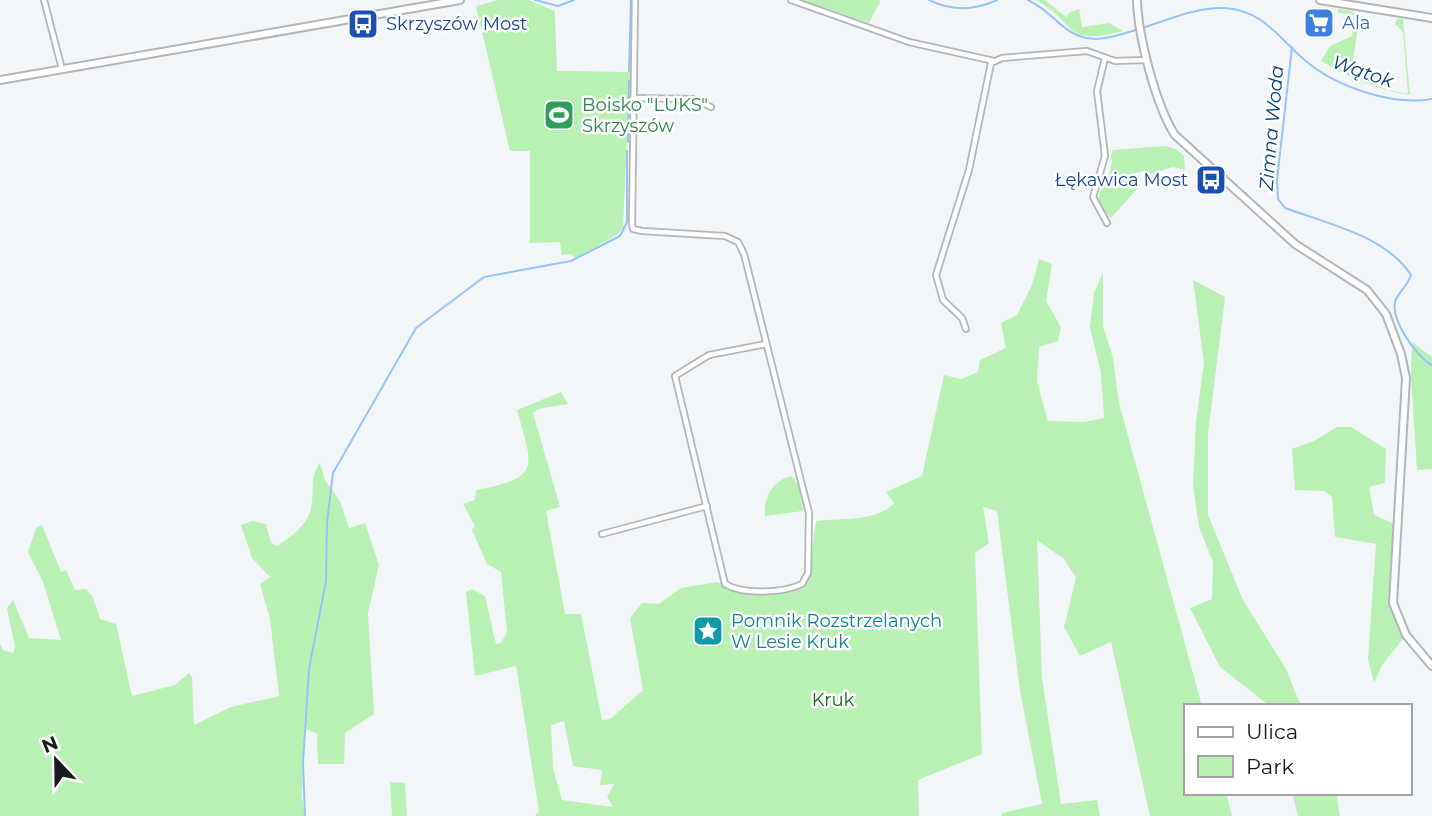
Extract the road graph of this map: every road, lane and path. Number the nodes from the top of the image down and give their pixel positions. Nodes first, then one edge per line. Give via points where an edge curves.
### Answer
1 (44, 0) edge
2 (460, 0) edge
3 (635, 0) edge
4 (791, 0) edge
5 (1136, 0) edge
6 (1320, 0) edge
7 (1432, 18) edge
8 (1105, 58) junction
9 (1149, 60) junction
10 (993, 61) junction
11 (62, 69) junction
12 (0, 80) edge
13 (633, 97) junction
14 (711, 107) dead end
15 (1107, 223) dead end
16 (966, 329) dead end
17 (766, 344) junction
18 (706, 506) junction
19 (602, 534) dead end
20 (1432, 666) edge

1 - 11 street
2 - 11 street
3 - 13 street
4 - 10 street via 909,43
5 - 9 street
6 - 7 street
8 - 9 street
8 - 10 street via 1087,51
8 - 15 street via 1097,92 1105,156 1093,197
9 - 20 street via 1161,111 1175,135 1295,244 1367,290 1386,314 1406,378 1393,604 1406,635
10 - 16 street via 969,170 936,275 943,300 962,318
11 - 12 street
13 - 14 street via 694,99
13 - 17 street via 633,229 736,240 744,254
17 - 18 street via 709,355 675,376
17 - 18 street via 809,513 807,578 796,587 754,591 725,584
18 - 19 street

